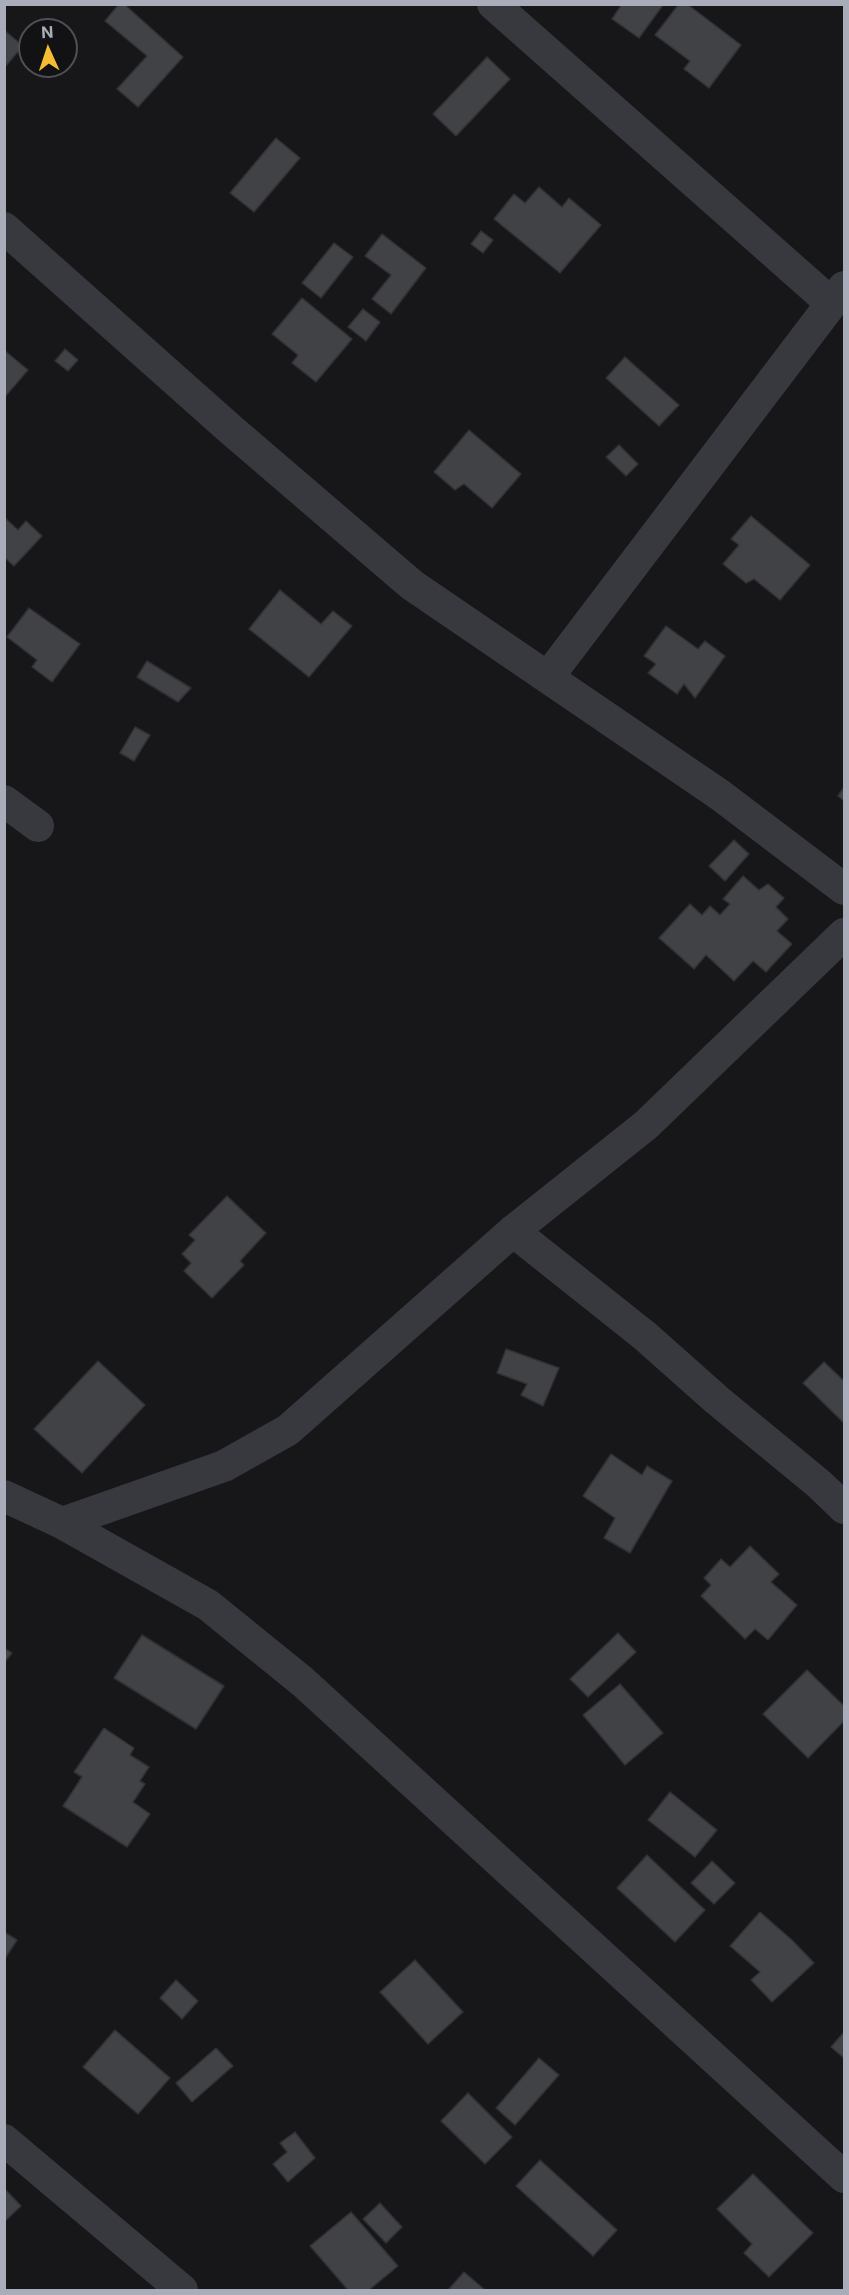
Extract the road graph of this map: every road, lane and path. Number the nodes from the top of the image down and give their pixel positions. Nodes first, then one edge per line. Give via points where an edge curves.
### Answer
1 (494, 4) edge
2 (4, 228) edge
3 (838, 295) edge
4 (548, 677) junction
5 (4, 801) edge
6 (38, 826) dead end
7 (844, 889) edge
8 (844, 934) edge
9 (513, 1231) junction
10 (4, 1496) edge
11 (844, 1508) edge
12 (62, 1523) junction
13 (4, 2140) edge
14 (844, 2176) edge
15 (182, 2290) edge

1 - 3 street
2 - 4 street via 412,585
3 - 4 street
4 - 7 street via 720,795
5 - 6 street
8 - 9 street via 646,1125
9 - 11 street via 645,1336
9 - 12 street via 288,1430 224,1466
10 - 12 street
12 - 14 street via 208,1605 303,1682
13 - 15 street

